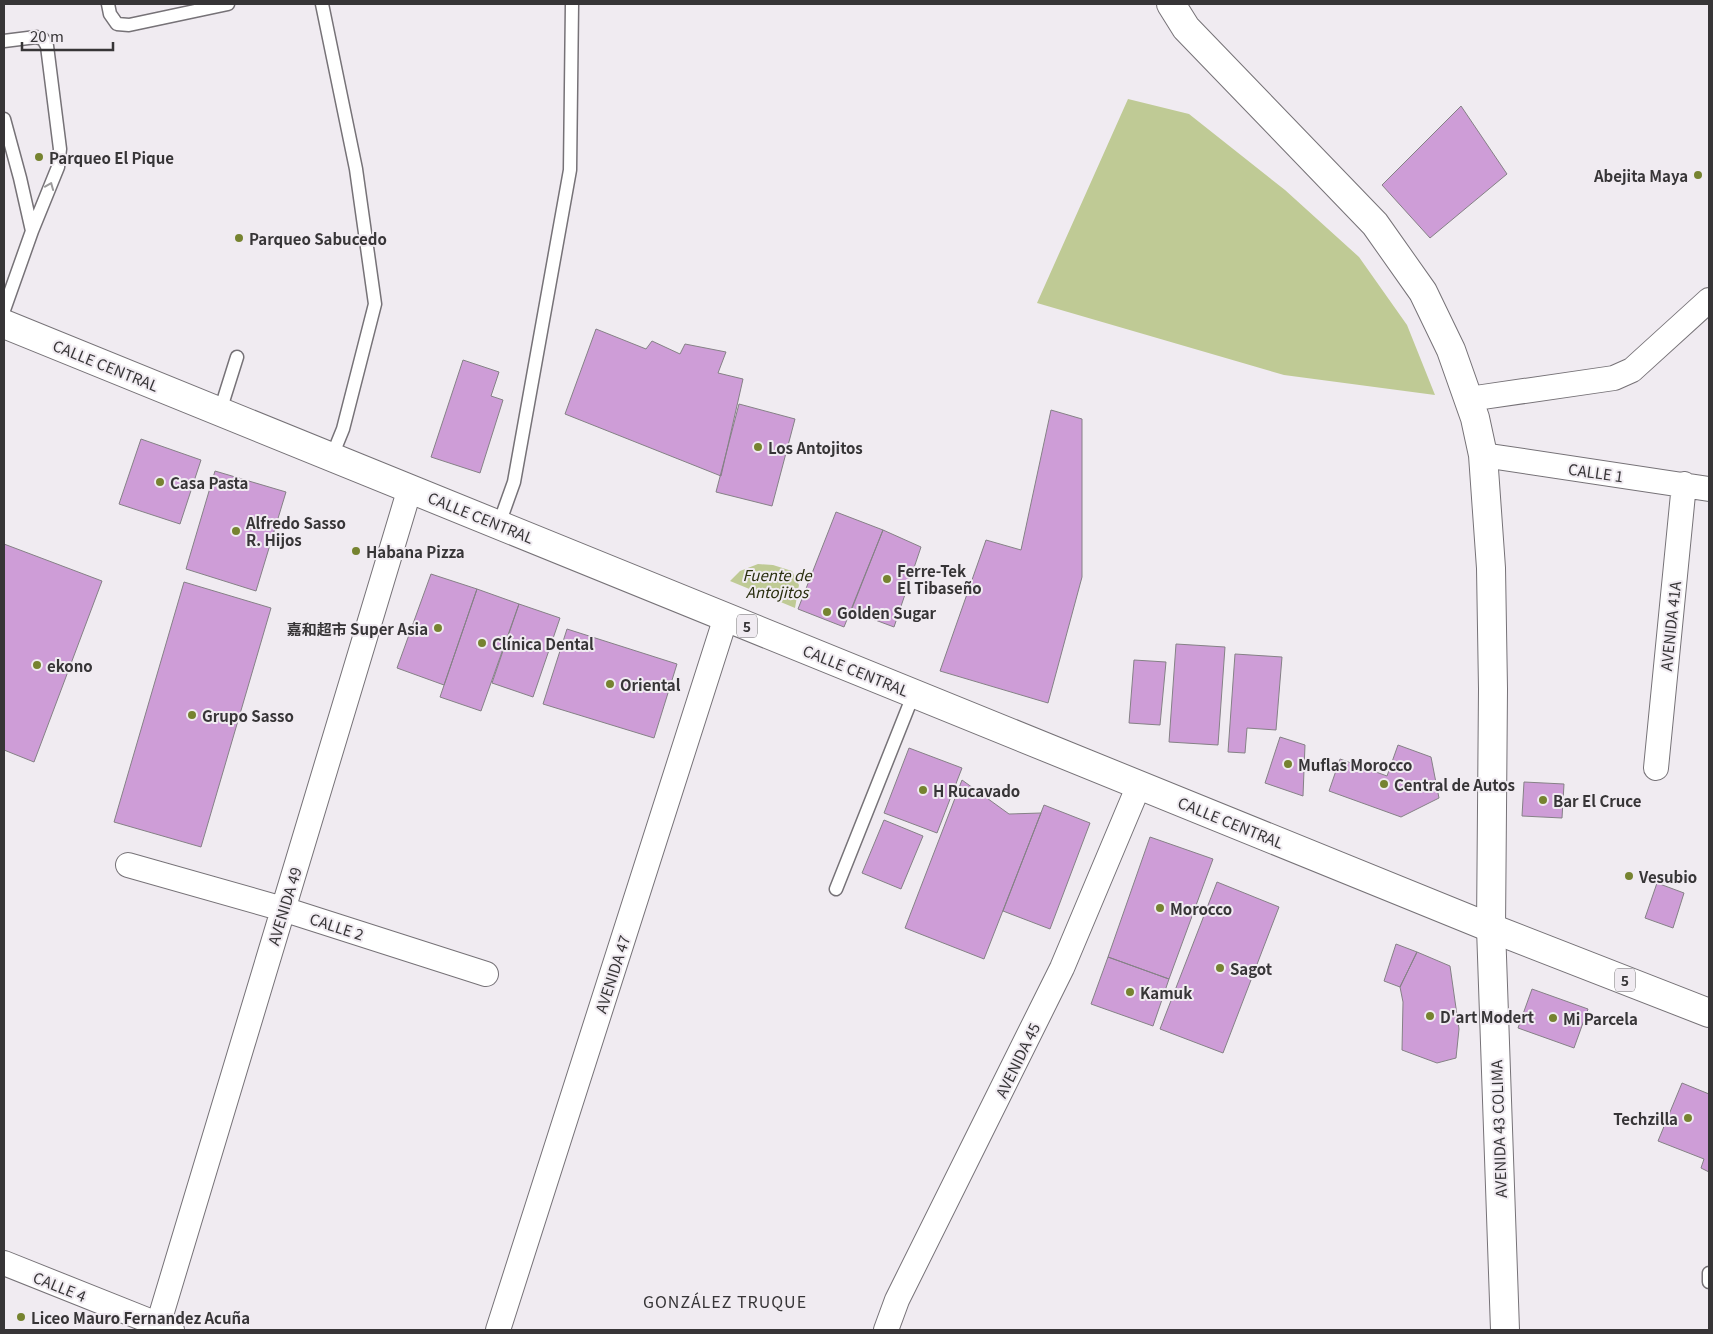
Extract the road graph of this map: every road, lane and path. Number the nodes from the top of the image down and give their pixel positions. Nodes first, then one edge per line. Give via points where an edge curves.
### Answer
1 (108, 4) edge
2 (228, 4) edge
3 (322, 4) edge
4 (572, 4) edge
5 (1171, 4) edge
6 (4, 40) edge
7 (4, 119) edge
8 (32, 231) junction
9 (1709, 300) edge
10 (4, 310) edge
11 (4, 324) edge
12 (237, 357) dead end
13 (1469, 399) junction
14 (220, 411) junction
15 (1483, 455) junction
16 (332, 456) junction
17 (1684, 484) junction
18 (410, 488) junction
19 (1709, 489) edge
20 (499, 524) junction
21 (726, 617) junction
22 (914, 693) junction
23 (1656, 768) dead end
24 (1139, 785) junction
25 (128, 865) dead end
26 (836, 889) dead end
27 (284, 909) junction
28 (1491, 928) junction
29 (486, 974) dead end
30 (1709, 1013) edge
31 (4, 1263) edge
32 (1709, 1273) edge
33 (1709, 1282) edge
34 (165, 1327) edge
35 (498, 1330) edge
36 (886, 1330) edge
37 (1505, 1330) edge

1 - 2 lane via 117,24 129,26
3 - 16 lane via 356,168 375,304 343,429
4 - 20 lane via 570,170 514,482
5 - 13 main road, AVENIDA 43 COLIMA via 1186,28 1376,224 1422,292 1451,350
8 -> 6 lane via 58,166 60,149 47,46 43,39 36,37
7 - 8 lane
8 - 10 lane
9 - 13 street via 1626,374
11 - 14 main road, CALLE CENTRAL / 5
12 - 14 lane
13 - 15 main road, AVENIDA 43 COLIMA
14 - 16 main road, CALLE CENTRAL / 5
15 - 17 street, CALLE 1
15 - 28 main road, AVENIDA 43 COLIMA via 1493,690
16 - 18 main road, CALLE CENTRAL / 5
17 - 19 street, CALLE 1
17 - 23 street, AVENIDA 41A
18 - 20 main road, CALLE CENTRAL / 5
18 - 27 street, AVENIDA 49
20 - 21 main road, CALLE CENTRAL / 5
21 - 22 main road, CALLE CENTRAL / 5
21 - 35 street, AVENIDA 47
22 - 24 main road, CALLE CENTRAL / 5
22 - 26 lane
24 - 28 main road, CALLE CENTRAL / 5
24 - 36 street, AVENIDA 45 via 1062,968 897,1300
25 - 27 street, CALLE 2
27 - 29 street, CALLE 2
27 - 34 street, AVENIDA 49
28 - 30 main road, CALLE CENTRAL / 5
28 - 37 main road, AVENIDA 43 COLIMA
31 - 34 street, CALLE 4
32 - 33 lane

